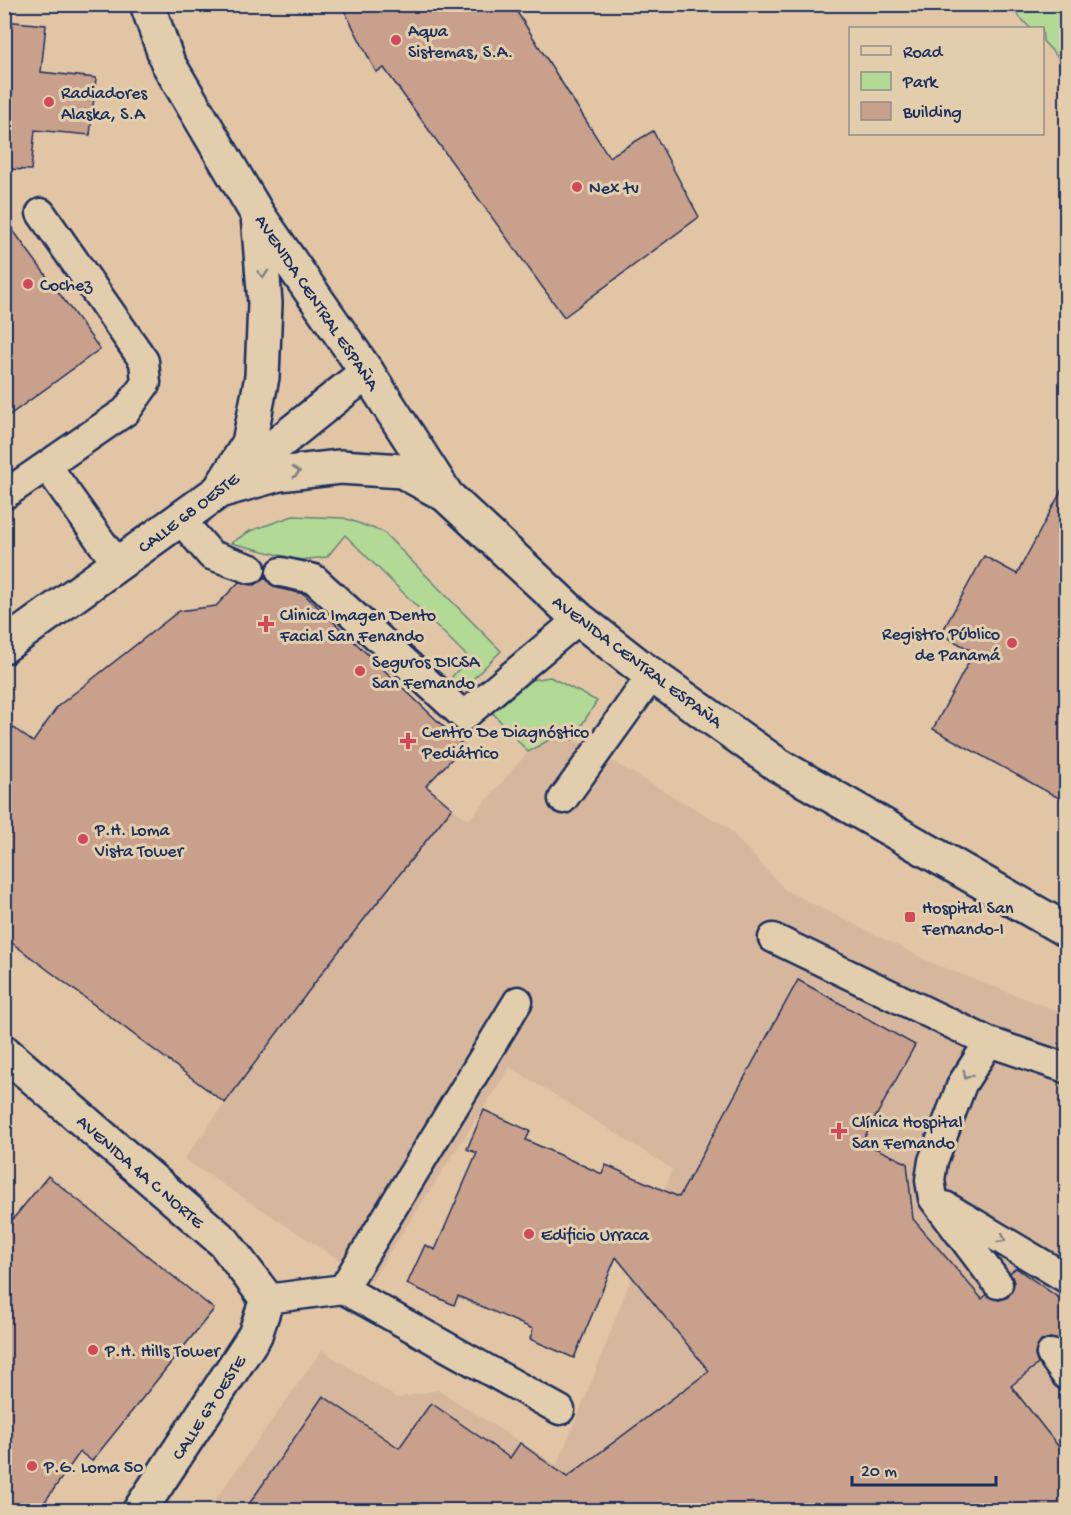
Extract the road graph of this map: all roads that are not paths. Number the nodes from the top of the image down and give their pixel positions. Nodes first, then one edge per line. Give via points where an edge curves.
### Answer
1 (147, 4) edge
2 (41, 213) dead end
3 (258, 215) junction
4 (367, 372) junction
5 (46, 466) junction
6 (219, 491) junction
7 (4, 495) edge
8 (447, 496) junction
9 (180, 519) junction
10 (117, 564) junction
11 (251, 569) dead end
12 (281, 572) dead end
13 (579, 618) junction
14 (4, 646) edge
15 (652, 675) junction
16 (563, 799) dead end
17 (1066, 930) edge
18 (772, 938) dead end
19 (518, 1001) dead end
20 (989, 1042) junction
21 (4, 1052) edge
22 (1066, 1068) edge
23 (933, 1198) junction
24 (1066, 1278) edge
25 (998, 1284) dead end
26 (343, 1289) junction
27 (267, 1299) junction
28 (560, 1410) dead end
29 (140, 1510) edge

1 - 3 main road, AVENIDA CENTRAL ESPAÑA via 168,63
2 - 5 lane via 144,361 146,383 126,411
3 - 4 main road, AVENIDA CENTRAL ESPAÑA
3 -> 6 main road via 265,303 262,377 249,443
4 - 6 main road, CALLE 68 OESTE
4 - 8 main road, AVENIDA CENTRAL ESPAÑA
5 - 7 lane
5 - 10 lane
6 -> 8 main road via 279,474 340,467 402,471
6 - 9 main road, CALLE 68 OESTE
8 - 13 main road, AVENIDA CENTRAL ESPAÑA
9 - 10 main road, CALLE 68 OESTE
9 - 11 lane via 211,555
10 - 14 main road, CALLE 68 OESTE
12 - 13 lane via 314,579 464,716
13 - 15 main road, AVENIDA CENTRAL ESPAÑA
15 - 16 lane
15 - 17 main road, AVENIDA CENTRAL ESPAÑA via 778,765
18 - 20 lane
19 - 26 lane
20 - 22 lane
20 -> 23 lane via 975,1061 933,1161
21 - 27 main road, AVENIDA 4A C NORTE via 224,1242
23 -> 24 lane
23 - 25 lane
26 - 27 lane
26 - 28 lane
27 - 29 main road, CALLE 67 OESTE via 255,1335

